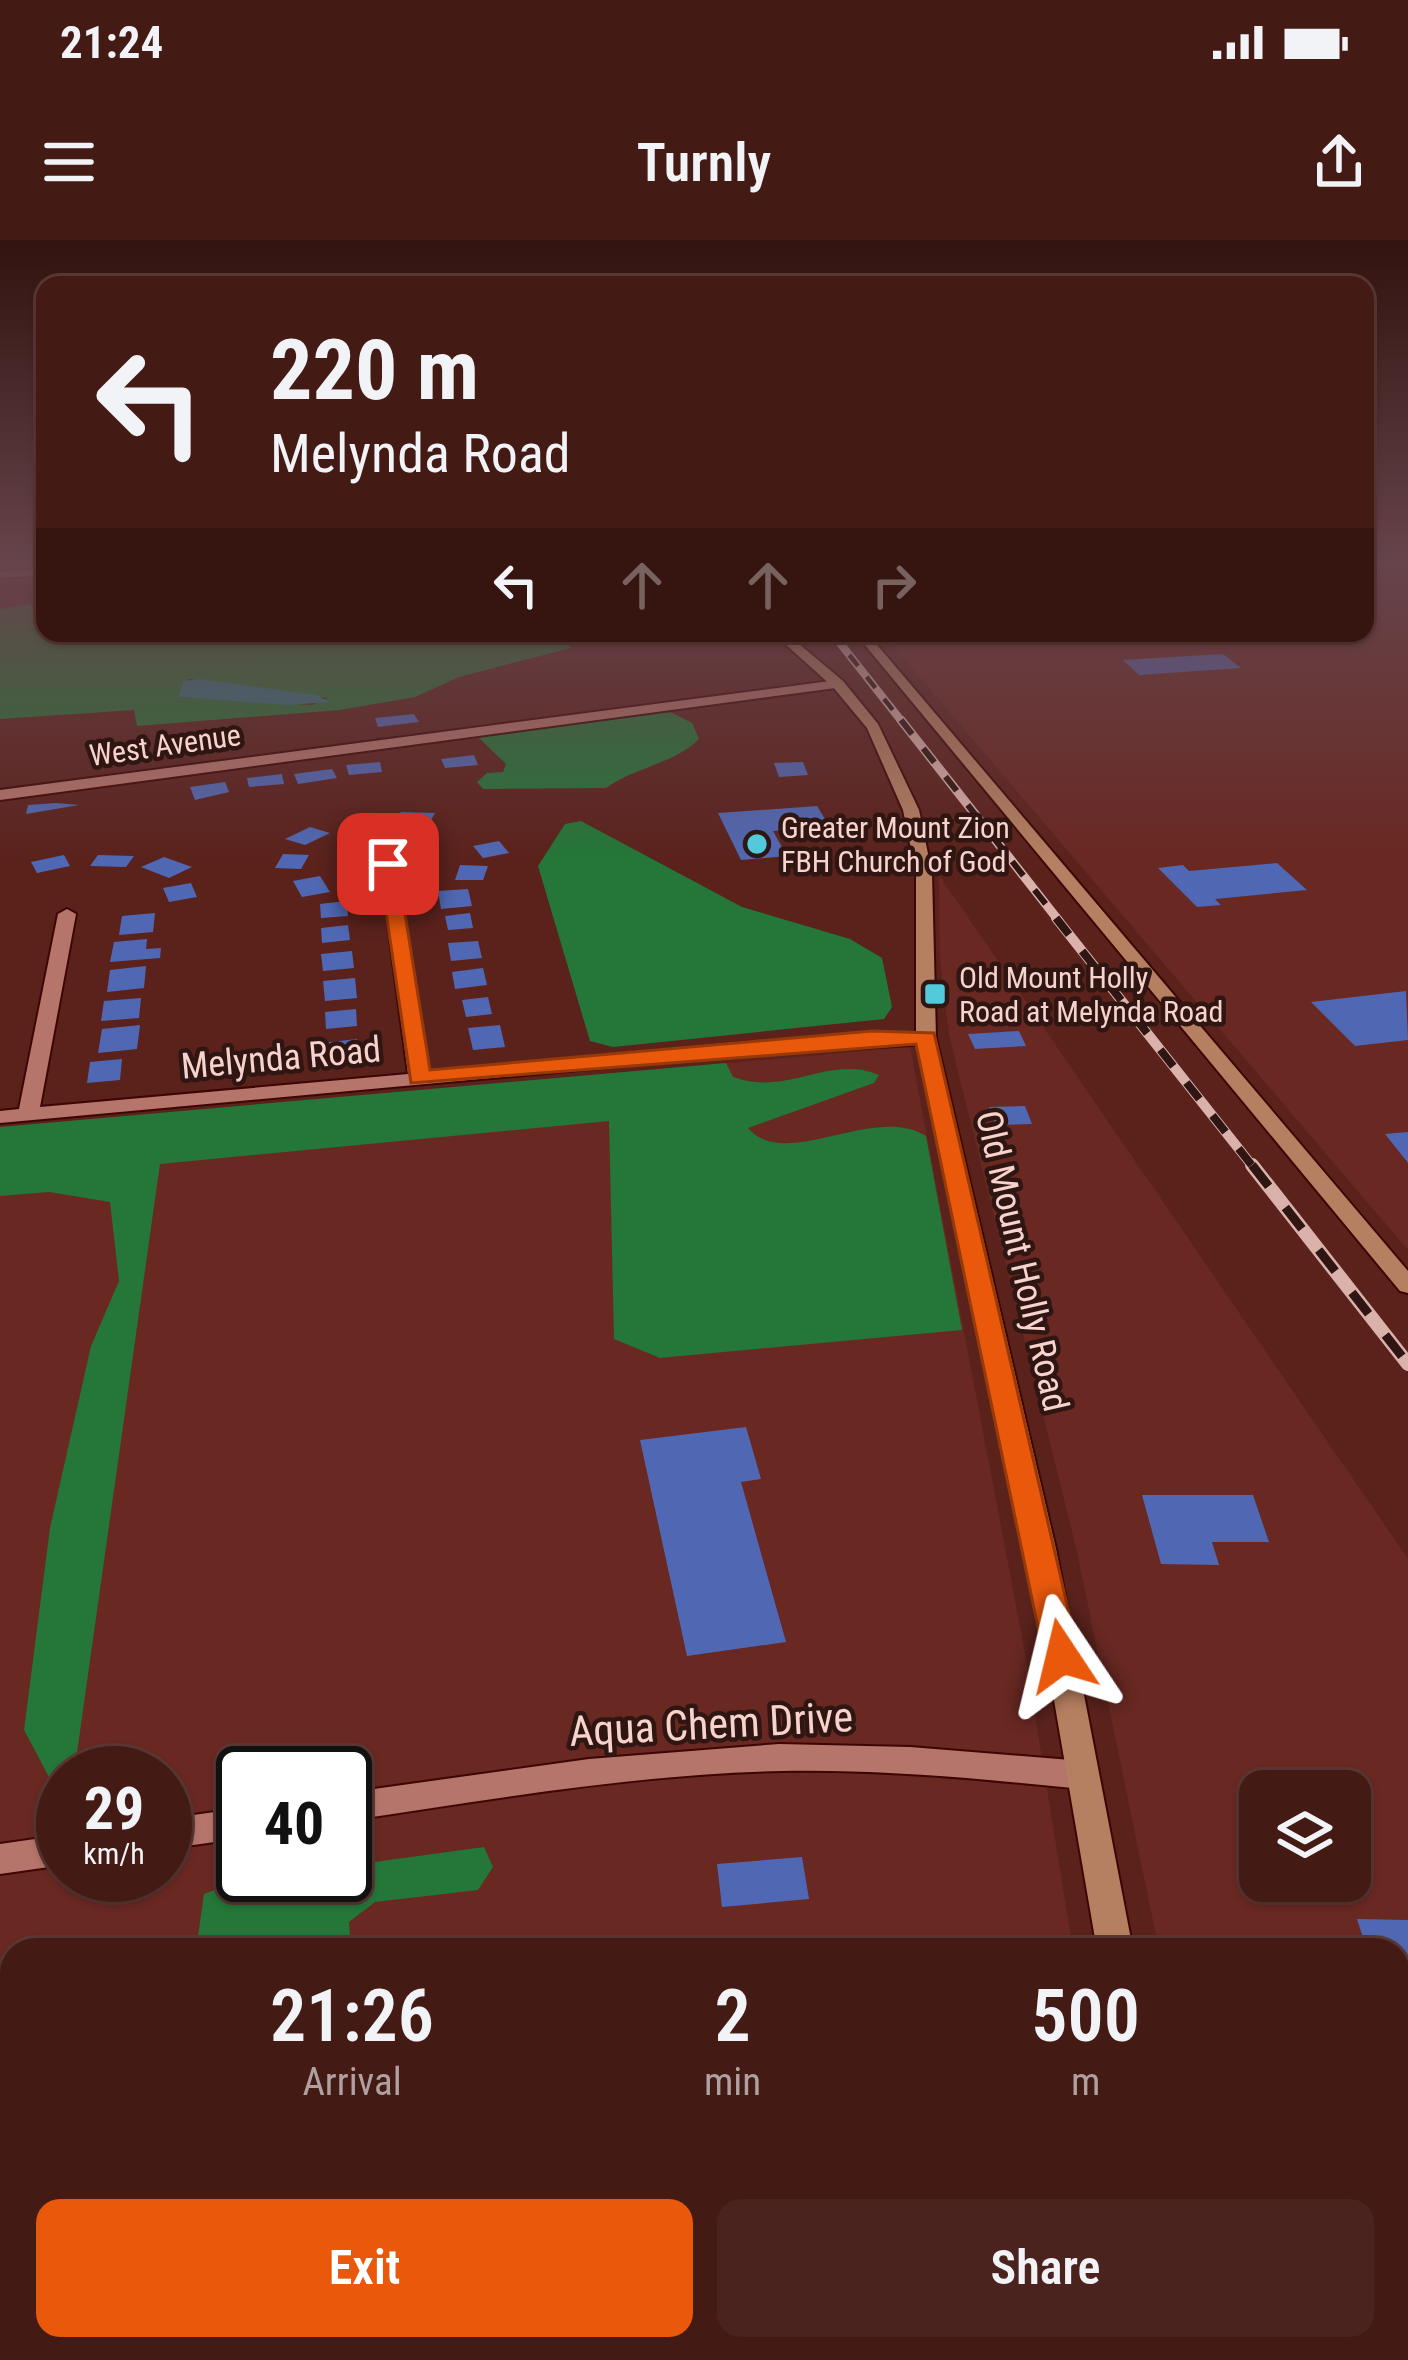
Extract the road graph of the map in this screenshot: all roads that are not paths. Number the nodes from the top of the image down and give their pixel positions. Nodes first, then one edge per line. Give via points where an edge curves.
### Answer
1 (814, 663) edge
2 (886, 663) edge
3 (838, 684) junction
4 (0, 795) edge
5 (388, 864) dead end
6 (67, 914) dead end
7 (926, 1038) junction
8 (419, 1078) junction
9 (28, 1115) junction
10 (0, 1118) edge
11 (1408, 1286) edge
12 (1083, 1775) junction
13 (372, 1804) edge
14 (36, 1854) edge
15 (0, 1859) edge
16 (1113, 1938) edge

1 - 3 street, Old Mount Holly Road
2 - 11 street
3 - 4 street, West Avenue
3 - 7 street, Old Mount Holly Road via 886,746 911,810 924,873
5 - 8 street
6 - 9 street
7 - 8 street, Melynda Road
7 - 12 street, Old Mount Holly Road via 1042,1549
8 - 9 street, Melynda Road
9 - 10 street, Melynda Road
12 - 13 street, Aqua Chem Drive via 740,1759
12 - 16 street, Old Mount Holly Road
14 - 15 street

